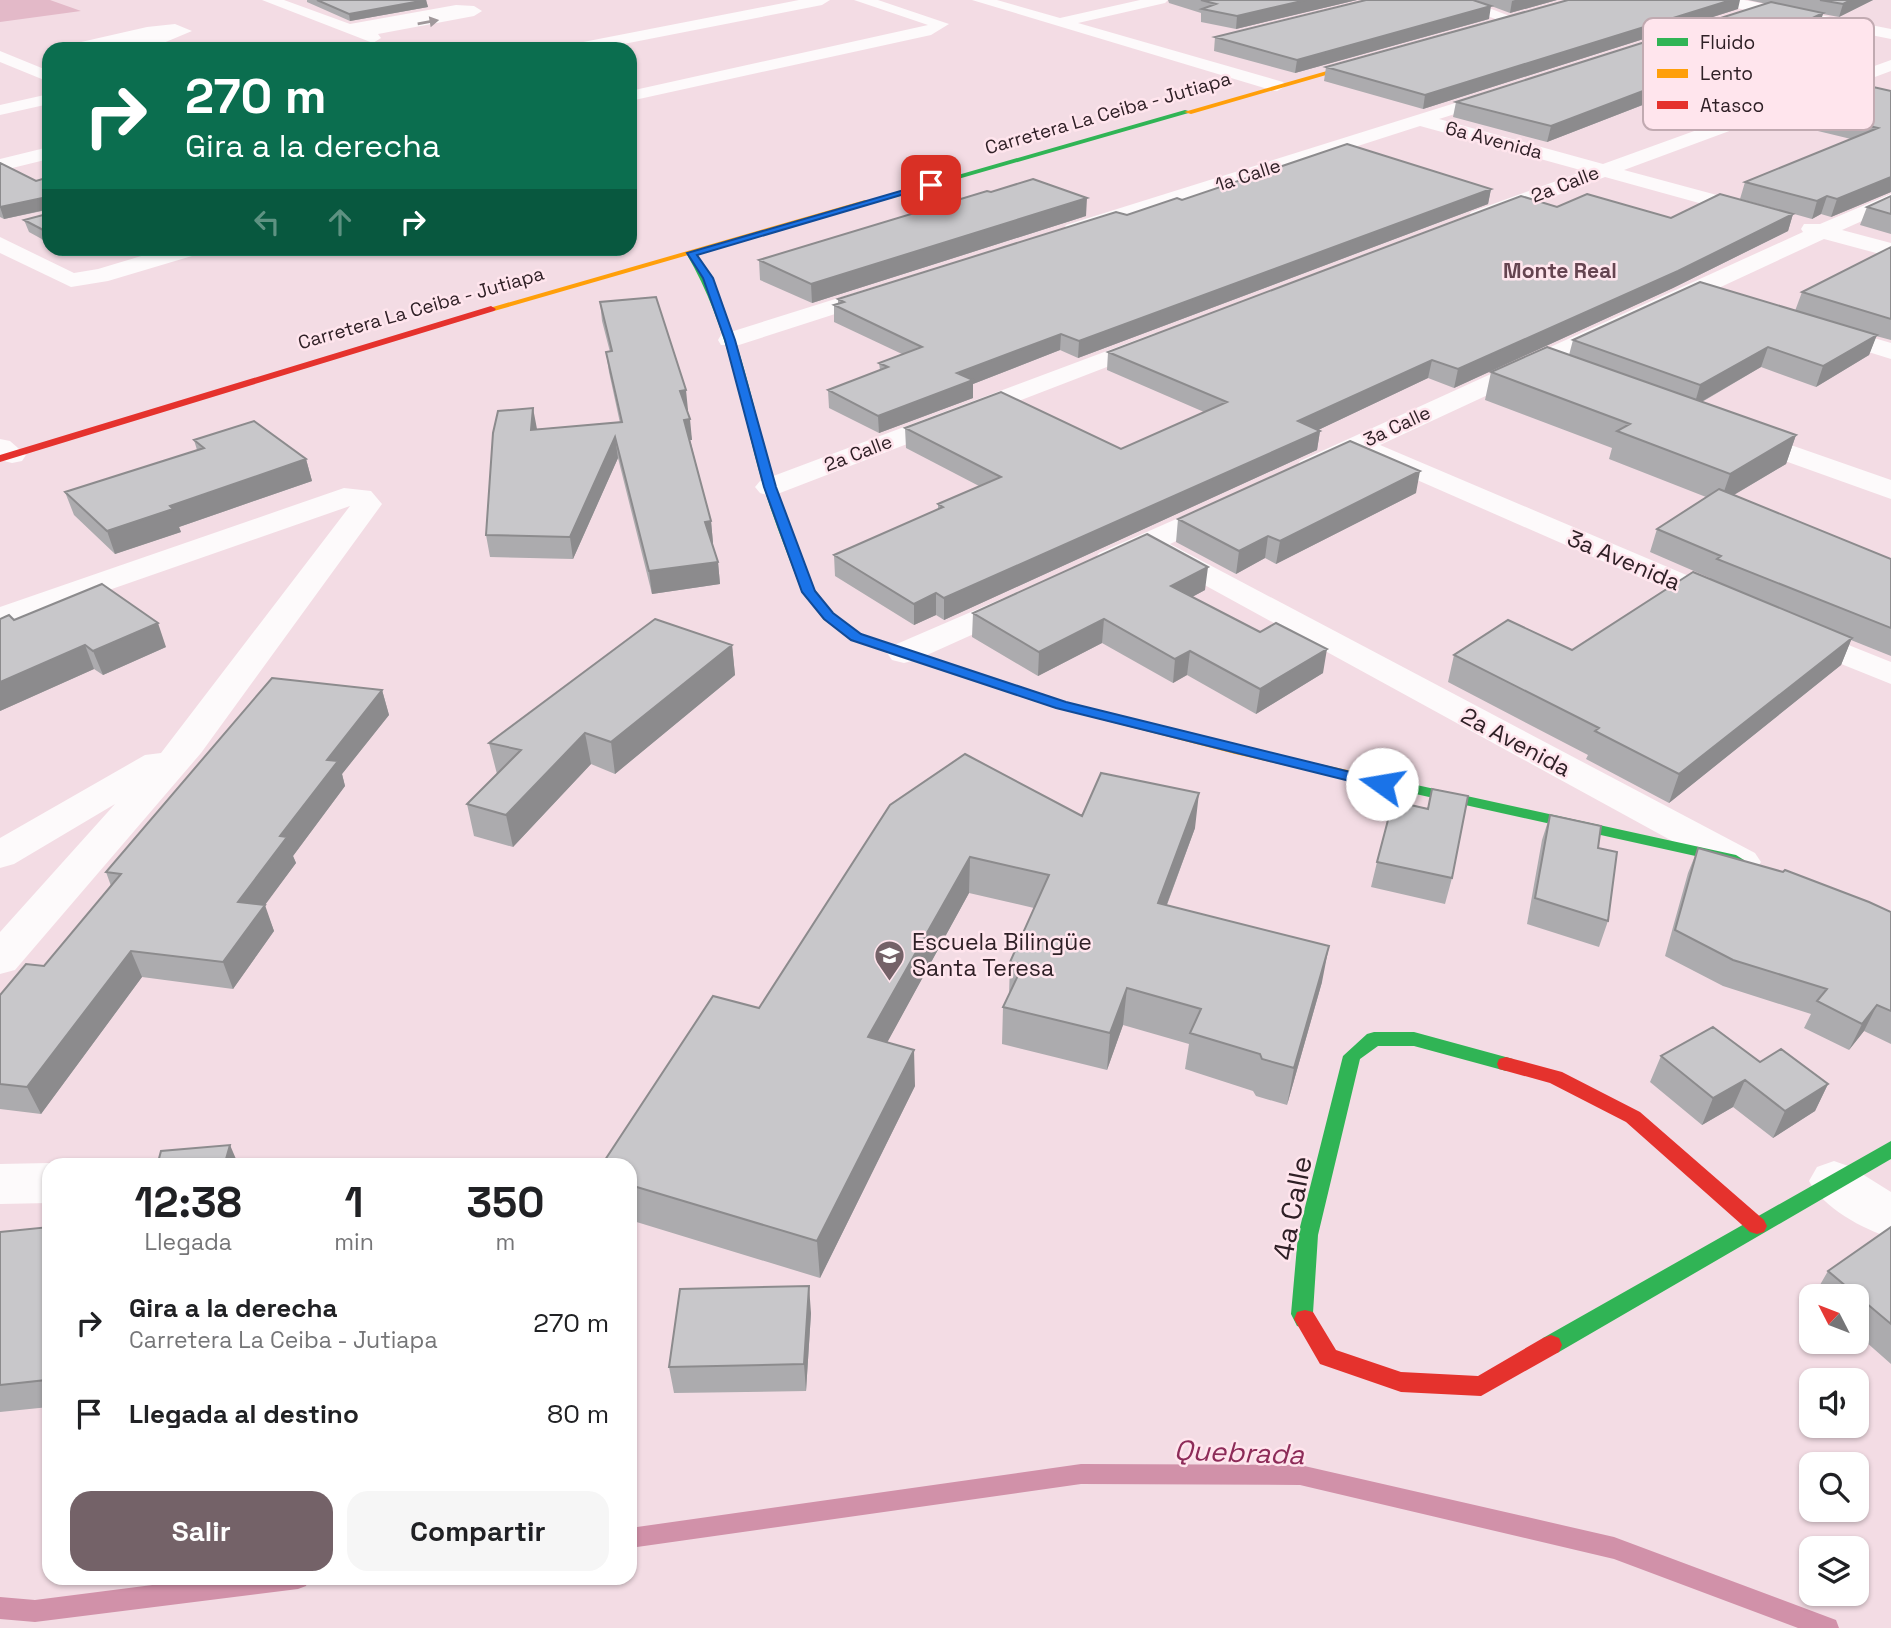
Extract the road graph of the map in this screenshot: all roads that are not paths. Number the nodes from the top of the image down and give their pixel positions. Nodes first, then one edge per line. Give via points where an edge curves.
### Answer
1 (270, 0) edge
2 (822, 0) edge
3 (862, 0) edge
4 (980, 0) edge
5 (1023, 0) edge
6 (1160, 0) edge
7 (1453, 0) edge
8 (1721, 0) edge
9 (1765, 9) junction
10 (1084, 18) junction
11 (1518, 18) joint
12 (1737, 18) edge
13 (1810, 18) edge
14 (1060, 23) junction
15 (1486, 27) edge
16 (356, 31) junction
17 (118, 39) dead end
18 (105, 42) edge
19 (382, 42) edge
20 (609, 42) edge
21 (1393, 54) edge
22 (42, 56) edge
23 (5, 61) edge
24 (1891, 65) edge
25 (1874, 71) edge
26 (42, 74) edge
27 (1301, 80) junction
28 (1277, 86) junction
29 (1526, 86) edge
30 (637, 94) edge
31 (42, 101) edge
32 (0, 110) edge
33 (1420, 120) junction
34 (1712, 130) edge
35 (42, 155) edge
36 (0, 165) edge
37 (1602, 170) junction
38 (1891, 200) edge
39 (1770, 217) edge
40 (1459, 225) edge
41 (1810, 228) junction
42 (4, 234) edge
43 (1048, 238) edge
44 (1891, 250) edge
45 (691, 253) junction
46 (165, 256) edge
47 (902, 285) edge
48 (1694, 289) junction
49 (1733, 302) edge
50 (1799, 322) edge
51 (1173, 333) edge
52 (730, 340) junction
53 (1891, 351) edge
54 (1539, 362) junction
55 (1578, 376) edge
56 (1721, 428) edge
57 (1357, 445) junction
58 (4, 453) edge
59 (1283, 480) edge
60 (770, 487) junction
61 (1891, 490) edge
62 (1246, 497) edge
63 (1148, 543) junction
64 (1087, 571) edge
65 (1038, 593) edge
66 (0, 618) edge
67 (904, 653) junction
68 (1891, 674) edge
69 (188, 746) junction
70 (0, 855) edge
71 (1736, 860) junction
72 (1775, 877) edge
73 (0, 959) edge
74 (1891, 1149) edge
75 (1834, 1181) junction
76 (42, 1183) edge
77 (0, 1184) edge
78 (1891, 1218) edge
79 (1757, 1226) junction

1 - 16 street
2 - 20 street
3 - 30 street via 941,24 931,30
4 - 14 street
5 - 10 street
6 - 10 street
7 - 11 street
8 - 9 street
9 - 12 street
9 - 13 street
10 - 14 street
10 - 27 street via 1197,46
11 - 15 street
14 - 28 street
16 -> 16 street via 474,11 456,10
16 - 19 street
17 - 18 street
21 - 27 street, Carretera La Ceiba - Jutiapa
22 - 23 street
23 - 26 street
24 - 25 street, 2a Calle
27 - 28 street, Carretera La Ceiba - Jutiapa
28 - 45 street, Carretera La Ceiba - Jutiapa
29 - 33 street, 1a Calle
31 - 32 street
33 - 37 street, 6a Avenida
33 - 43 street, 1a Calle
34 - 37 street, 2a Calle
35 - 36 street
37 - 39 street, 6a Avenida
37 - 40 street, 2a Calle
38 - 41 street, 3a Calle
41 - 44 street
41 - 48 street, 3a Calle
42 - 46 street via 78,280
45 - 52 street via 708,278
45 - 58 street, Carretera La Ceiba - Jutiapa
47 - 52 street
48 - 49 street
48 - 54 street, 3a Calle
50 - 53 street
51 - 60 street, 2a Calle
52 - 60 street
54 - 55 street
54 - 57 street, 3a Calle
56 - 61 street
57 - 59 street, 3a Calle
57 - 68 street, 3a Avenida
60 - 67 street via 809,592 828,616 856,637
62 - 63 street
63 - 64 street
63 - 71 street, 2a Avenida
65 - 67 street
66 - 69 street via 344,497 361,497 367,504
67 - 71 street via 1061,705 1235,750
69 - 70 street
69 - 73 street
71 - 72 street, 2a Avenida
74 - 75 street, 4a Calle
75 - 78 street
75 - 79 street, 4a Calle
76 - 77 street
79 - 79 street, 4a Calle via 1633,1117 1555,1077 1414,1039 1374,1039 1352,1056 1308,1235 1303,1314 1328,1357 1401,1382 1481,1386

